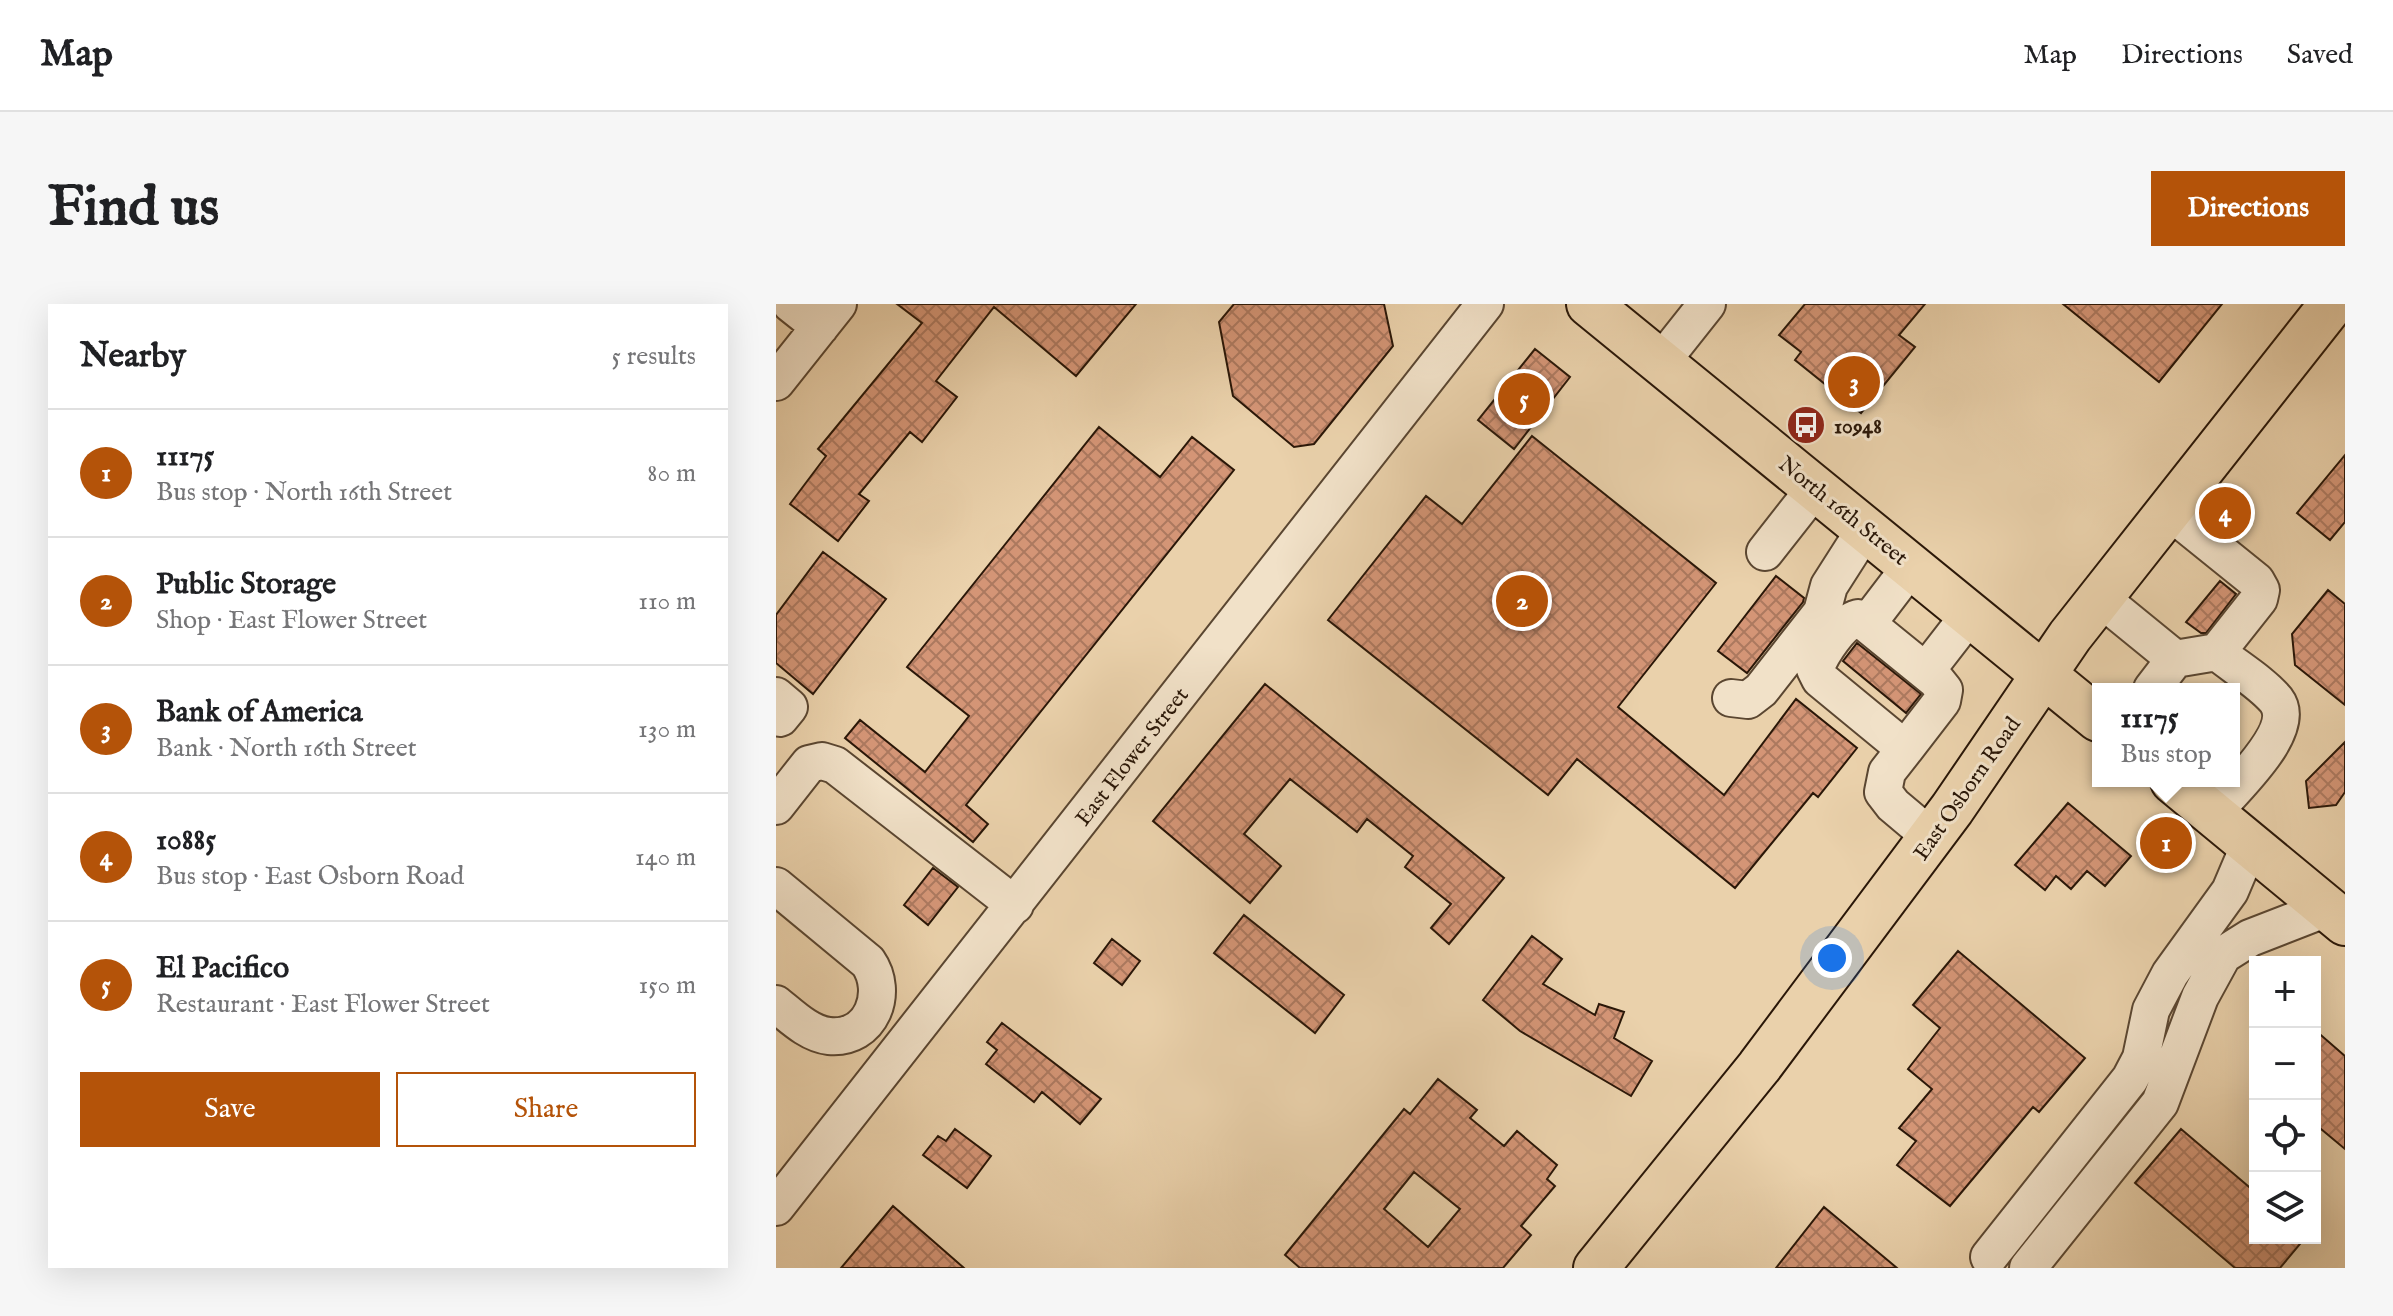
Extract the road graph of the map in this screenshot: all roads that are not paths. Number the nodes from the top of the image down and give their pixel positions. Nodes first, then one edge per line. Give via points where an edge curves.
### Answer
1 (791, 304) edge
2 (1485, 304) edge
3 (1589, 304) edge
4 (1707, 304) edge
5 (2332, 304) edge
6 (829, 316) edge
7 (1661, 362) junction
8 (776, 382) edge
9 (1816, 487) junction
10 (2168, 510) junction
11 (1866, 528) junction
12 (1765, 552) dead end
13 (1912, 565) junction
14 (2099, 597) junction
15 (1971, 613) junction
16 (1867, 624) junction
17 (2217, 652) junction
18 (2175, 659) junction
19 (1926, 671) junction
20 (2045, 674) junction
21 (2157, 683) edge
22 (1731, 698) dead end
23 (2092, 714) edge
24 (1905, 749) junction
25 (2240, 781) edge
26 (2180, 787) edge
27 (2235, 787) edge
28 (776, 806) edge
29 (2212, 814) junction
30 (1931, 837) junction
31 (2250, 844) junction
32 (776, 886) edge
33 (1015, 905) junction
34 (2336, 915) edge
35 (776, 1004) edge
36 (2151, 1010) junction
37 (871, 1018) junction
38 (2184, 1036) junction
39 (904, 1045) junction
40 (780, 1194) edge
41 (1989, 1257) dead end
42 (1596, 1268) edge
43 (2028, 1268) edge

1 - 6 street
2 - 33 street, East Flower Street
3 - 7 main road, North 16th Street
4 - 7 street
5 - 10 main road, East Osborn Road
6 - 8 street
7 - 9 main road, North 16th Street
9 - 11 main road, North 16th Street
9 - 12 street
10 - 14 main road, East Osborn Road
10 - 17 street via 2261,590
11 - 13 main road, North 16th Street
11 - 22 street via 1829,586 1822,612 1761,690 1748,700
13 - 15 main road, North 16th Street
13 - 16 street
14 - 18 street
14 - 20 main road, East Osborn Road
15 - 19 street
15 - 20 main road, North 16th Street
16 - 19 street
16 - 24 street via 1858,618 1849,621 1815,669 1820,679
17 - 18 street
17 - 25 street via 2275,699 2282,712 2273,742
18 - 21 street
19 - 24 street via 1944,690 1942,701
20 - 23 main road, North 16th Street
20 - 30 main road, East Osborn Road
24 - 30 street via 1887,772 1883,792
26 - 29 main road
27 - 29 street
28 - 33 street via 809,764 835,765
29 - 31 main road
30 - 42 main road, East Osborn Road via 1759,1067
31 - 34 main road
31 - 36 street via 2230,891 2170,974
32 - 37 street via 877,974 878,1003
33 - 39 street, East Flower Street
34 - 38 street via 2250,938 2223,955
35 - 37 street via 799,1023 830,1036
36 - 38 street
36 - 41 street via 2141,1058 2130,1079
37 - 39 street
38 - 43 street via 2160,1103
39 - 40 street, East Flower Street

